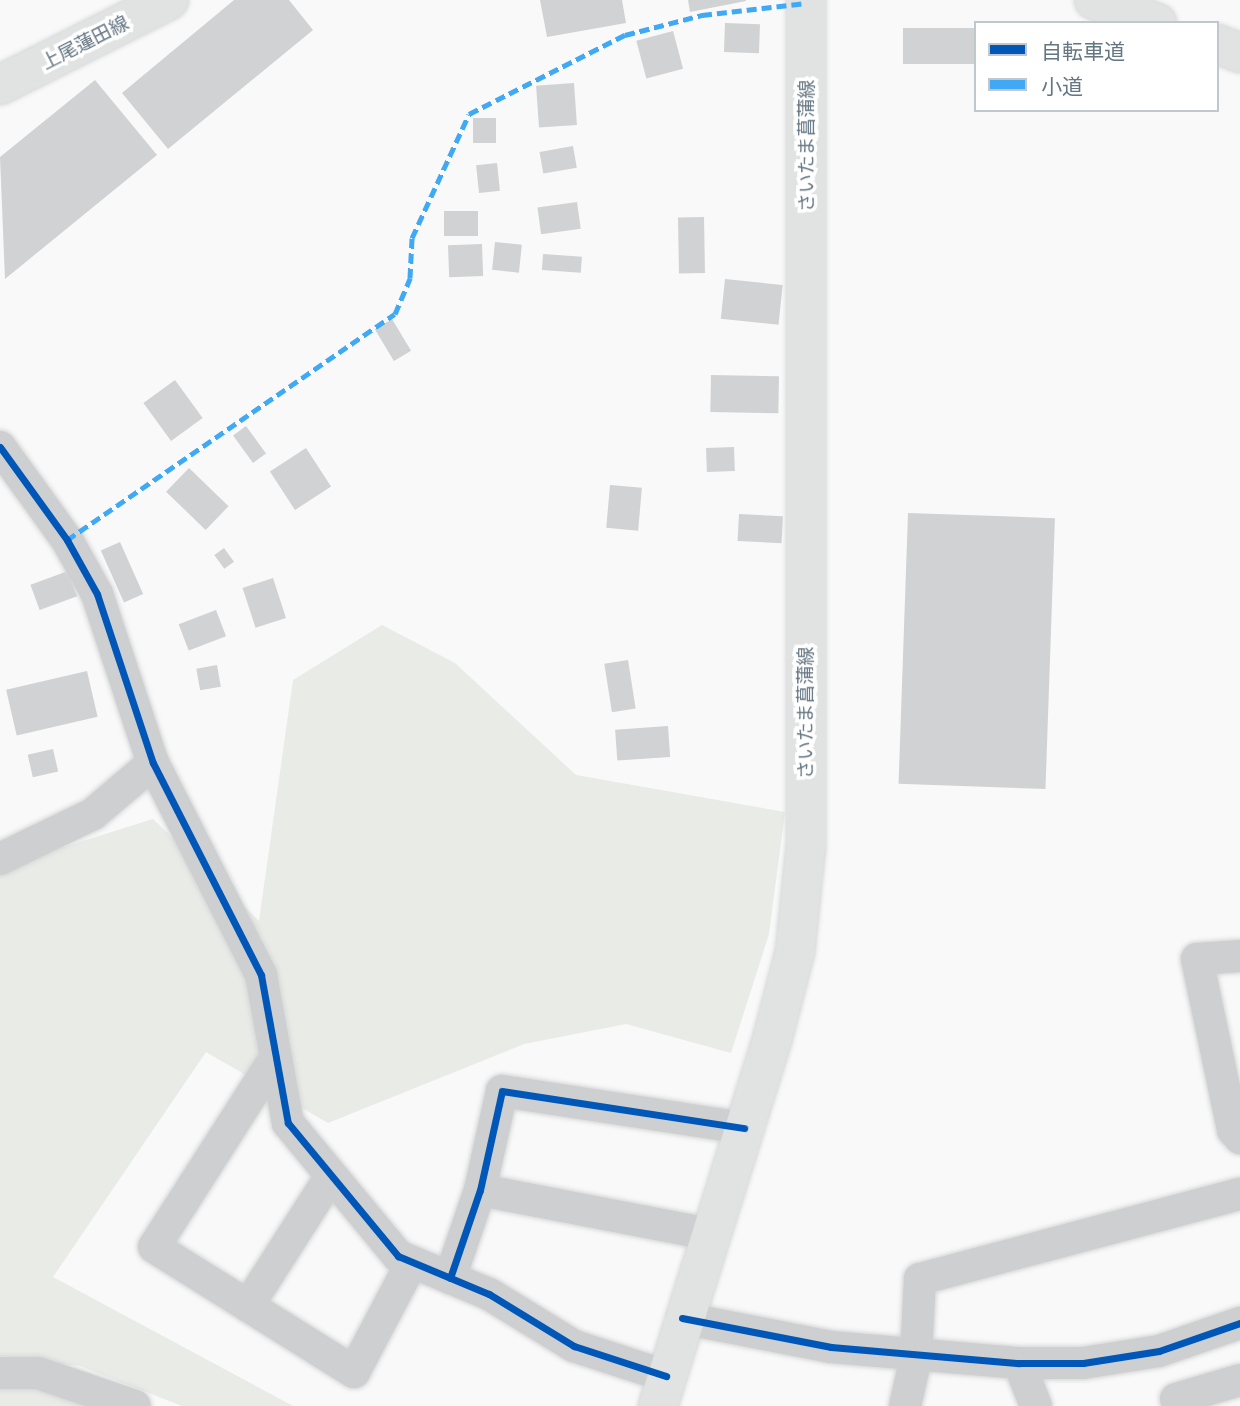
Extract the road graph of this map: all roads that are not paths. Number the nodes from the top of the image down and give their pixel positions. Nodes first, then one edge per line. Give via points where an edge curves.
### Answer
1 (169, 0) edge
2 (806, 0) edge
3 (1094, 0) edge
4 (1152, 21) edge
5 (1219, 45) edge
6 (1240, 52) edge
7 (0, 85) edge
8 (0, 447) edge
9 (153, 763) junction
10 (0, 859) edge
11 (1240, 956) edge
12 (275, 1058) junction
13 (744, 1128) junction
14 (1240, 1138) edge
15 (330, 1178) junction
16 (480, 1190) junction
17 (1240, 1194) edge
18 (709, 1234) junction
19 (412, 1262) junction
20 (450, 1278) junction
21 (248, 1306) junction
22 (682, 1318) junction
23 (1240, 1324) edge
24 (1159, 1351) junction
25 (916, 1357) junction
26 (1019, 1363) junction
27 (0, 1373) edge
28 (1240, 1380) edge
29 (662, 1391) edge
30 (1177, 1403) edge
31 (135, 1406) edge
32 (905, 1406) edge
33 (1036, 1406) edge

1 - 7 main road, 上尾蓮田線
2 - 13 main road, さいたま菖蒲線 via 806,846 795,952
3 - 4 main road
5 - 6 main road
8 - 9 street via 67,540 97,594
9 - 10 street via 93,814
9 - 12 street via 261,975
11 - 14 street via 1197,959 1233,1130
12 - 15 street via 288,1123
12 - 21 street via 153,1247
13 - 16 street via 502,1091
13 - 18 main road, さいたま菖蒲線
15 - 19 street via 398,1256
15 - 21 street
16 - 18 street
16 - 20 street
17 - 25 street via 920,1279
18 - 22 main road, さいたま菖蒲線
19 - 20 street
19 - 21 street via 354,1372
20 - 29 street
22 - 25 street
22 - 29 main road, さいたま菖蒲線
23 - 24 street
24 - 26 street via 1083,1363
24 - 30 street
25 - 26 street
25 - 32 street
26 - 33 street
27 - 31 street via 38,1373
28 - 30 street

